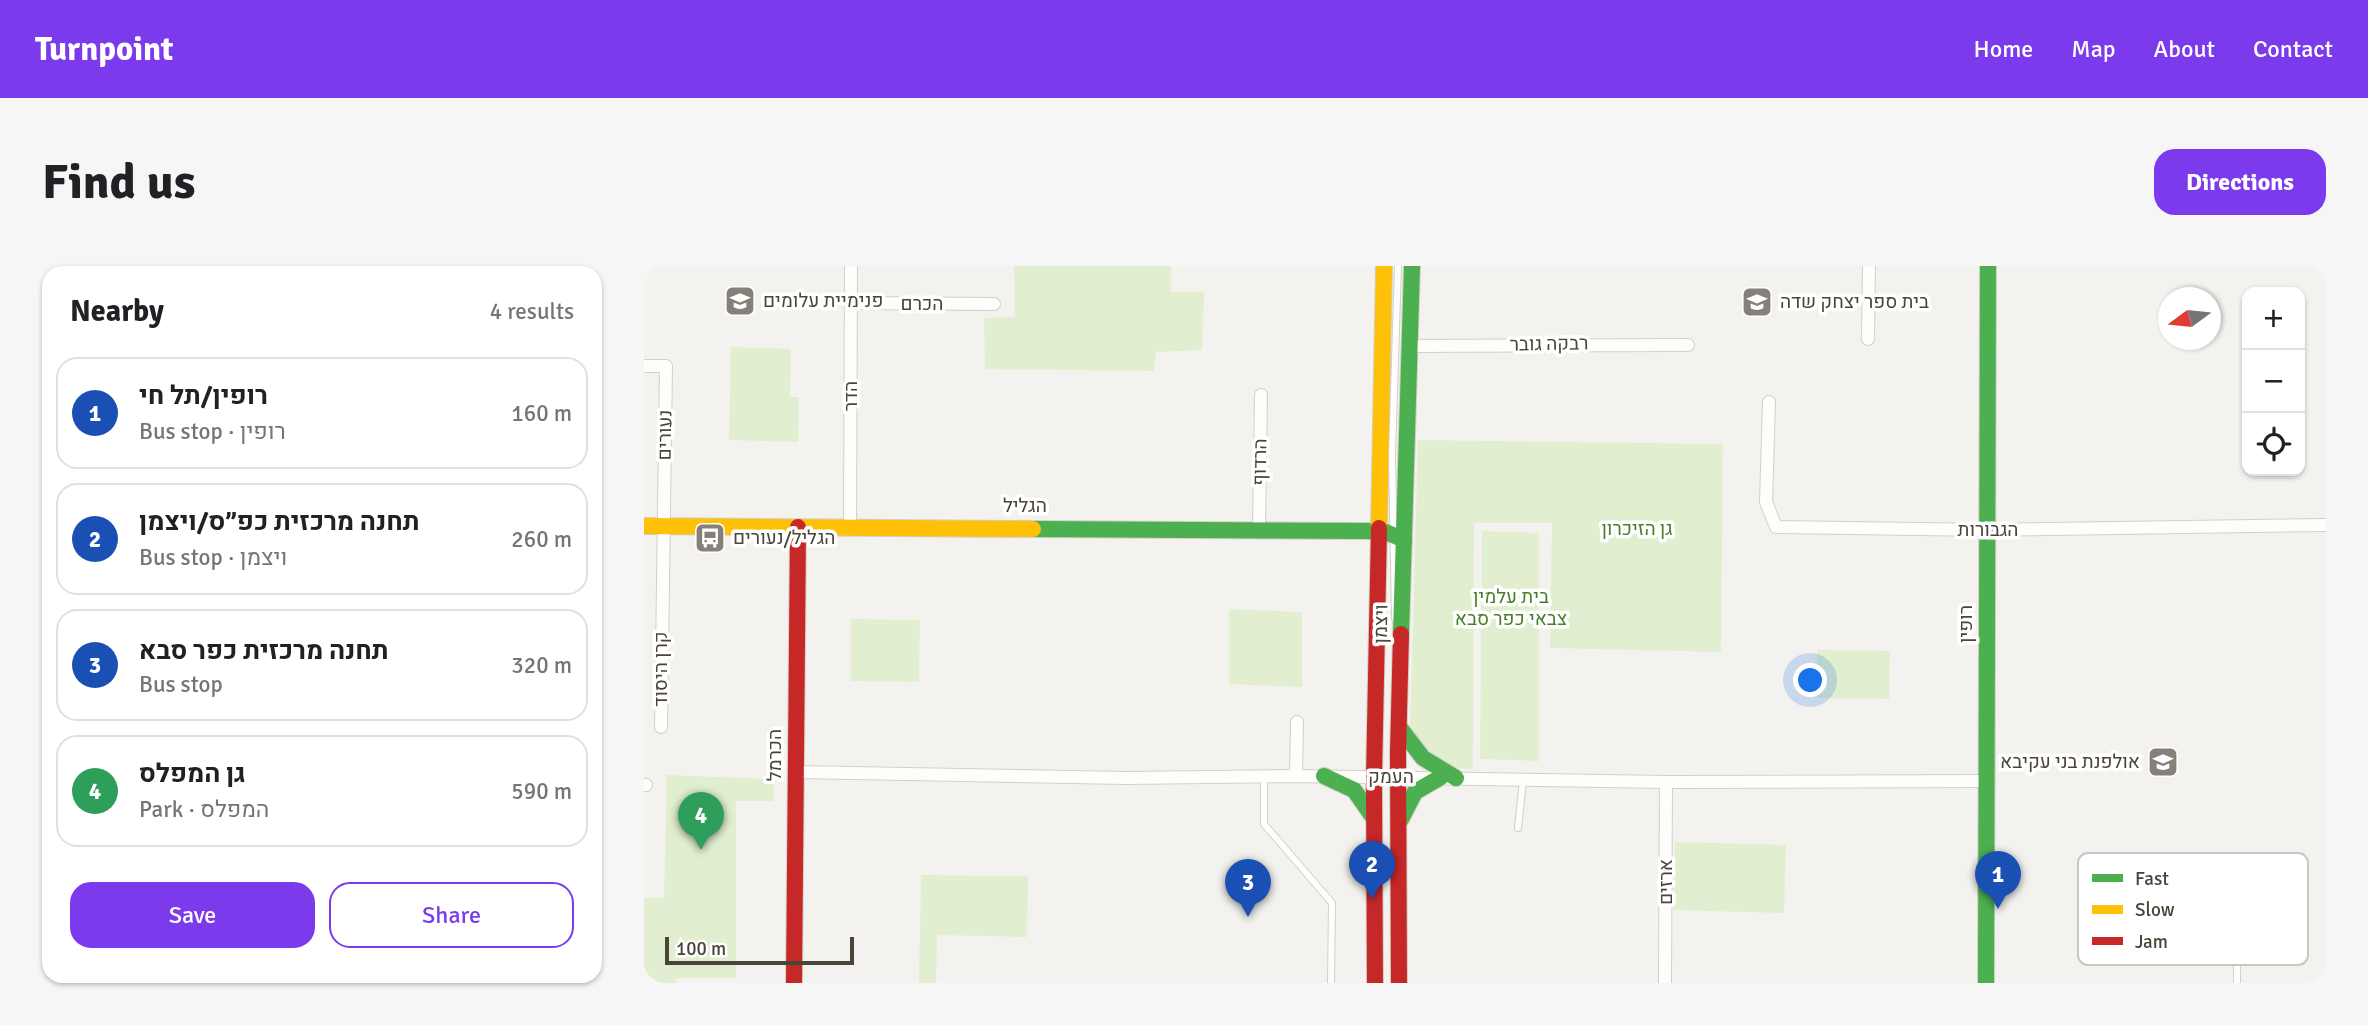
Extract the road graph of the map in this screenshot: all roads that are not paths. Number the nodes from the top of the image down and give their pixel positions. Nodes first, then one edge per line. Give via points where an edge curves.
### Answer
1 (851, 266) edge
2 (1384, 266) edge
3 (1398, 266) edge
4 (1412, 266) edge
5 (1869, 266) edge
6 (1988, 266) edge
7 (850, 303) junction
8 (994, 304) dead end
9 (1868, 339) dead end
10 (1688, 345) dead end
11 (1409, 346) junction
12 (644, 366) edge
13 (1261, 395) dead end
14 (1769, 402) dead end
15 (1392, 455) junction
16 (2326, 525) edge
17 (644, 526) edge
18 (663, 526) junction
19 (797, 527) junction
20 (850, 527) junction
21 (1259, 529) junction
22 (1987, 530) junction
23 (1392, 535) junction
24 (1297, 722) dead end
25 (1399, 726) junction
26 (661, 727) dead end
27 (796, 772) junction
28 (1264, 776) junction
29 (1296, 776) junction
30 (1324, 776) junction
31 (1398, 777) junction
32 (1374, 778) junction
33 (1449, 778) junction
34 (1523, 778) junction
35 (1987, 781) junction
36 (1666, 782) junction
37 (1375, 823) junction
38 (1399, 825) junction
39 (1518, 828) dead end
40 (2237, 965) edge
41 (794, 983) edge
42 (1331, 983) edge
43 (1375, 983) edge
44 (1399, 983) edge
45 (1665, 983) edge
46 (1986, 983) edge
47 (2237, 983) edge

1 - 7 street, הדר
2 - 23 street, ויצמן
3 - 15 lane
4 - 11 street, ויצמן
5 - 9 street
6 - 22 street, רופין
7 - 8 street, הכרם
7 - 20 street, הדר
10 - 11 street, רבקה גובר
11 - 23 street, ויצמן
12 - 18 street, נעורים via 666,366
13 - 21 street, הרדוף
14 - 22 street, הגבורות via 1766,502 1776,527
15 - 23 lane
15 - 23 lane
16 - 22 street, הגבורות
17 - 18 street, הגליל
18 - 19 street, הגליל
18 - 26 street, קרן היסוד
19 - 20 street, הגליל
19 - 27 street, הכרמל
20 - 21 street, הגליל
21 - 23 street, הגליל
22 - 35 street, רופין
23 - 25 street, ויצמן via 1401,658
23 - 32 street, ויצמן
24 - 29 street
25 - 31 street, ויצמן
25 - 33 street via 1414,751
27 - 28 street, העמק
27 - 41 street, הכרמל
28 - 29 street, העמק
28 - 42 lane via 1265,824 1332,903
29 - 30 street, העמק
30 - 32 street, העמק
30 - 37 street via 1362,796
31 - 32 street, העמק
31 - 33 street, העמק
31 - 38 street, ויצמן
32 - 37 street, ויצמן
33 - 34 street, העמק
33 - 38 street via 1422,785 1412,795
34 - 36 street, העמק
34 - 39 lane
35 - 36 street, העמק
35 - 46 street, רופין
36 - 45 street, ארזים
37 - 43 street, ויצמן
38 - 44 street, ויצמן
40 - 47 lane

